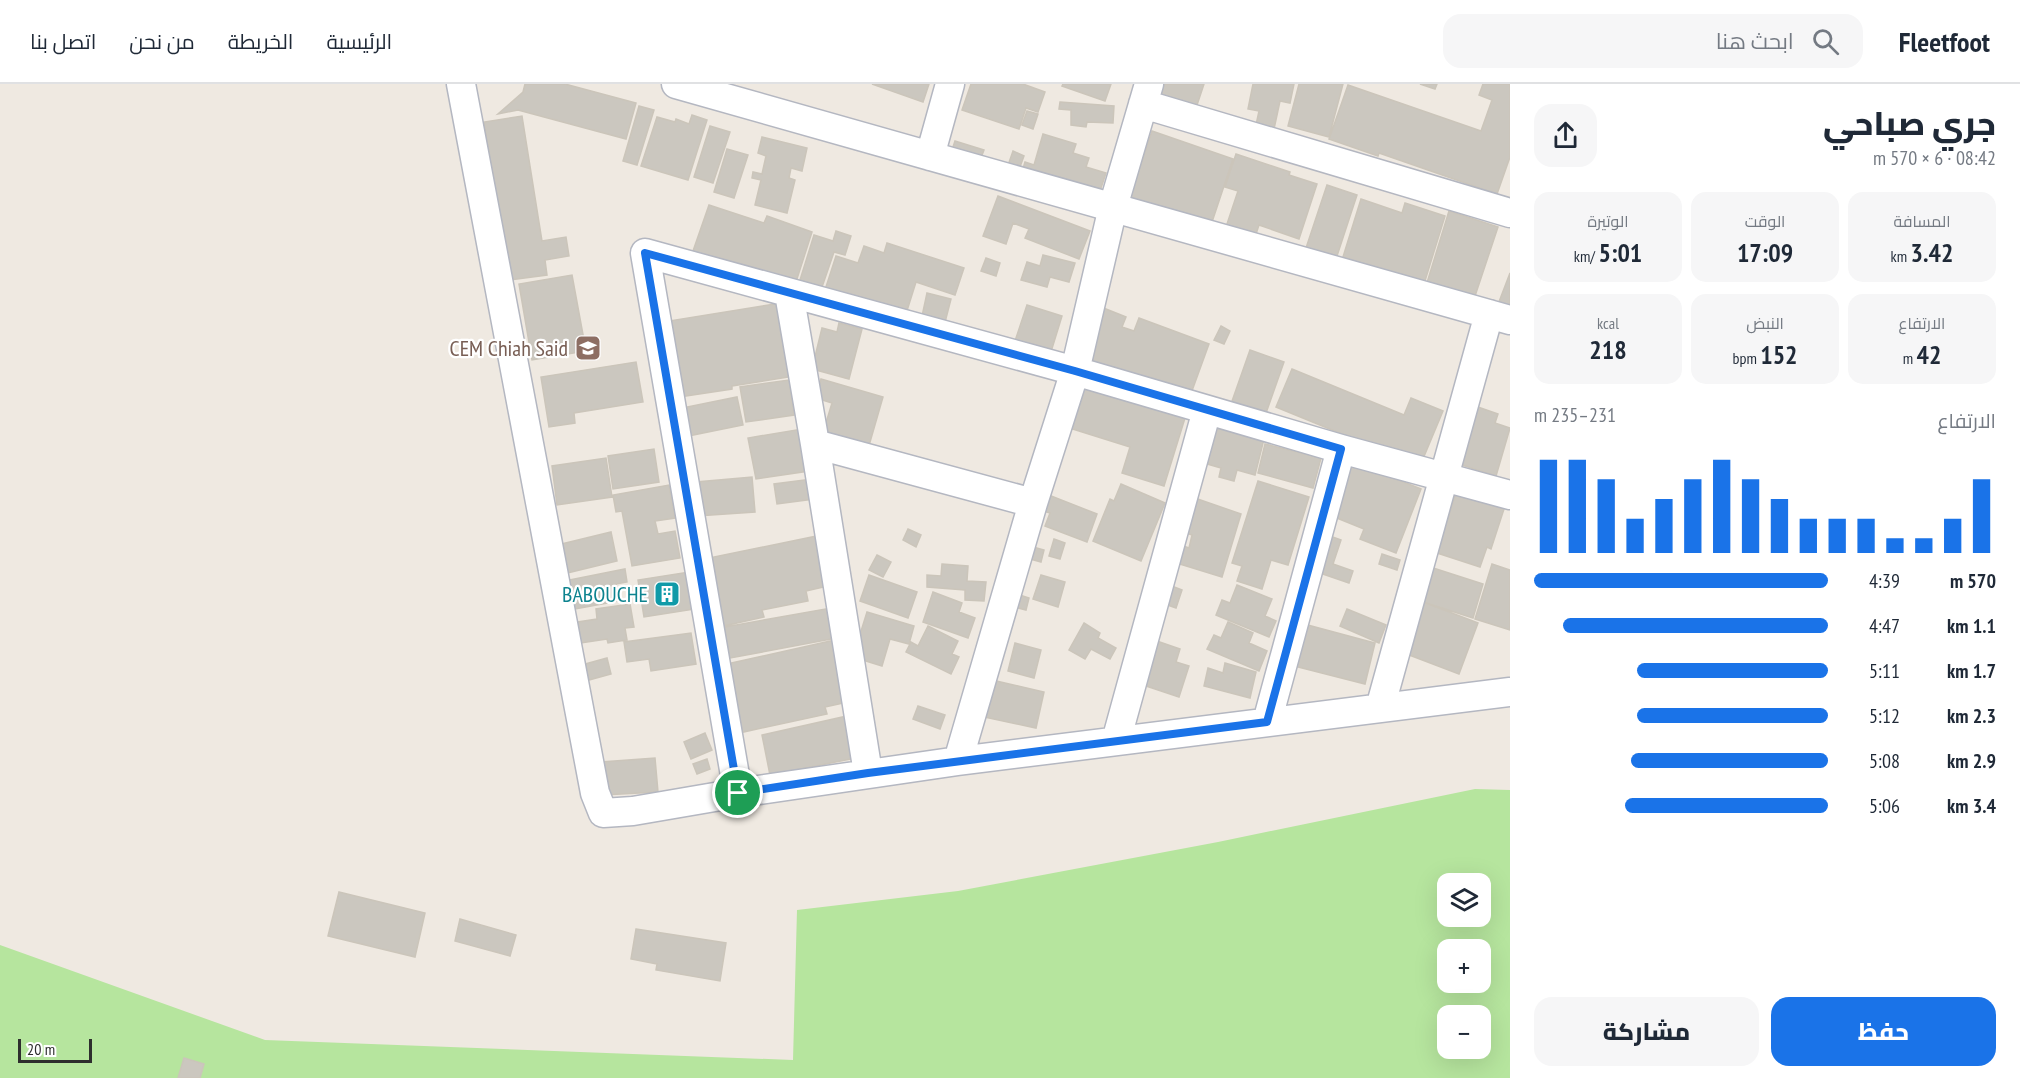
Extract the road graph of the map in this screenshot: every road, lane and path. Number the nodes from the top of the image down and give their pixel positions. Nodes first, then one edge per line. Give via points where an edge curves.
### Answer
1 (461, 84) edge
2 (676, 84) edge
3 (950, 84) edge
4 (1146, 94) edge
5 (762, 96) edge
6 (930, 156) junction
7 (1113, 207) junction
8 (1509, 208) edge
9 (789, 293) junction
10 (1499, 317) edge
11 (1075, 371) junction
12 (1207, 410) junction
13 (815, 444) junction
14 (1341, 449) junction
15 (1444, 477) junction
16 (1510, 495) edge
17 (1033, 503) junction
18 (1510, 692) edge
19 (1380, 708) junction
20 (1267, 722) junction
21 (1116, 741) junction
22 (958, 761) junction
23 (868, 773) junction
24 (738, 793) junction

1 - 24 street via 599,803 603,813 633,812
2 - 5 street
3 - 6 street
4 - 7 street
4 - 8 street
5 - 6 street
6 - 7 street
7 - 10 street
7 - 11 street
9 - 11 street
9 - 13 street
9 - 24 street via 645,253
10 - 15 street
11 - 12 street
11 - 17 street
12 - 14 street
12 - 21 street
13 - 17 street
13 - 23 street
14 - 15 street
14 - 20 street
15 - 16 street
15 - 19 street
17 - 22 street
18 - 19 street
19 - 20 street
20 - 21 street
21 - 22 street
22 - 23 street
23 - 24 street

